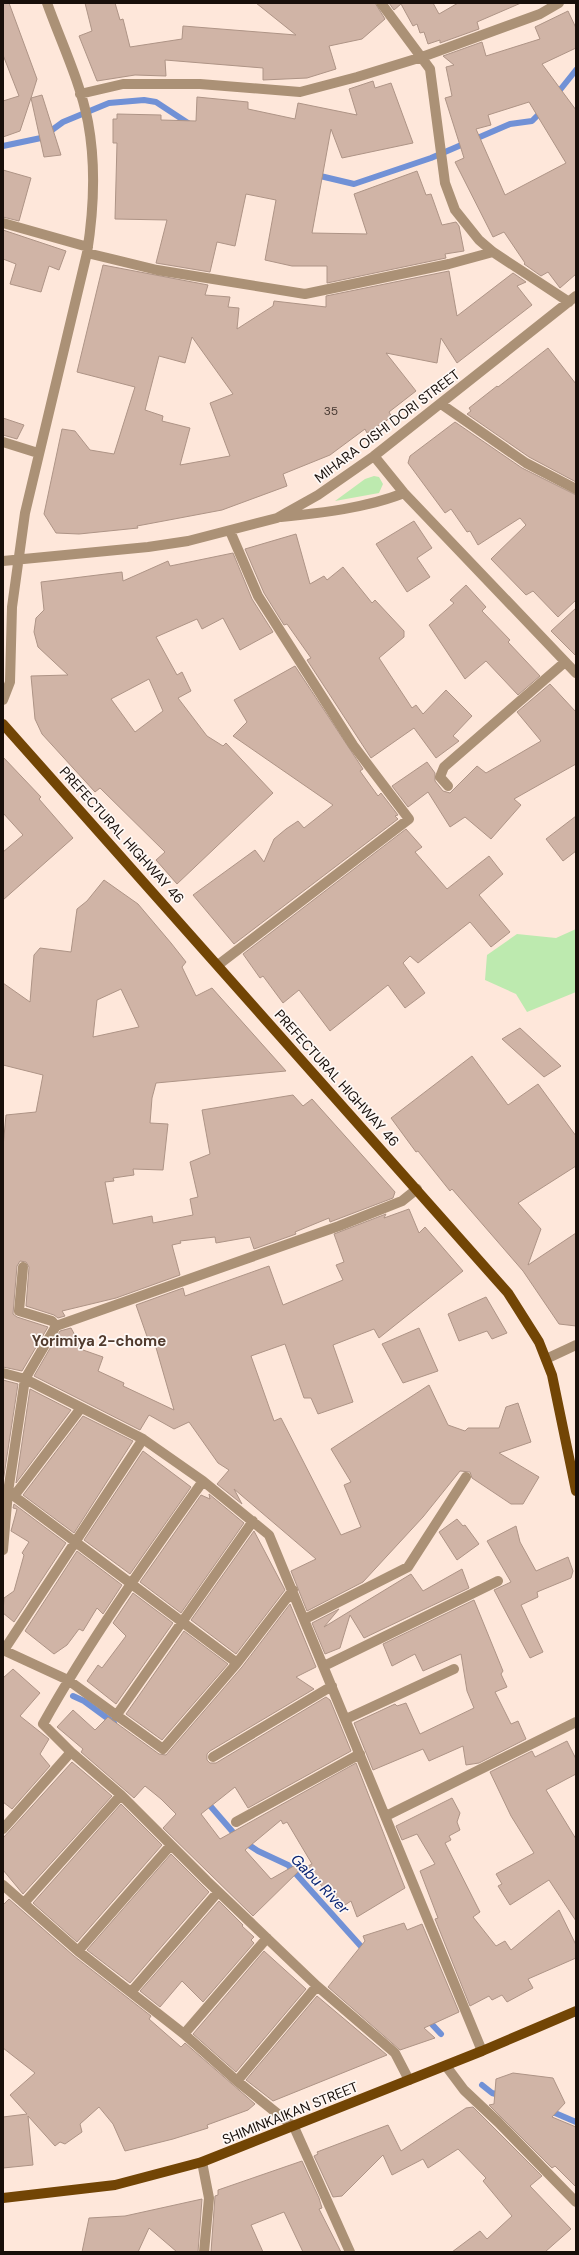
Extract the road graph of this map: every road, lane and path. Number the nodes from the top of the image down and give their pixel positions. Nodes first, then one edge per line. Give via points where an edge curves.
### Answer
1 (47, 3) edge
2 (381, 3) edge
3 (559, 3) edge
4 (422, 57) junction
5 (80, 94) junction
6 (3, 223) edge
7 (87, 250) junction
8 (492, 252) junction
9 (572, 299) edge
10 (441, 404) junction
11 (3, 442) edge
12 (38, 452) junction
13 (374, 456) junction
14 (576, 489) edge
15 (404, 493) junction
16 (276, 518) junction
17 (230, 531) junction
18 (18, 559) junction
19 (3, 561) edge
20 (565, 662) junction
21 (576, 673) edge
22 (3, 700) edge
23 (3, 724) edge
24 (448, 786) dead end
25 (218, 965) junction
26 (418, 1189) junction
27 (23, 1268) dead end
28 (56, 1326) junction
29 (576, 1345) edge
30 (546, 1359) junction
31 (3, 1373) edge
32 (24, 1379) junction
33 (81, 1408) junction
34 (142, 1439) junction
35 (466, 1477) dead end
36 (202, 1481) junction
37 (576, 1491) edge
38 (8, 1493) edge
39 (253, 1521) junction
40 (75, 1541) junction
41 (3, 1550) edge
42 (498, 1581) dead end
43 (131, 1584) junction
44 (293, 1590) junction
45 (305, 1619) junction
46 (182, 1622) junction
47 (3, 1650) edge
48 (237, 1663) junction
49 (324, 1666) junction
50 (454, 1669) dead end
51 (68, 1680) junction
52 (332, 1686) junction
53 (116, 1716) junction
54 (346, 1719) junction
55 (576, 1722) edge
56 (71, 1752) junction
57 (360, 1754) junction
58 (214, 1757) dead end
59 (121, 1795) junction
60 (386, 1816) junction
61 (236, 1822) dead end
62 (3, 1829) edge
63 (171, 1845) junction
64 (3, 1885) edge
65 (218, 1892) junction
66 (24, 1903) junction
67 (267, 1938) junction
68 (78, 1951) junction
69 (317, 1986) junction
70 (132, 1991) junction
71 (576, 2011) edge
72 (184, 2034) junction
73 (482, 2051) junction
74 (446, 2066) junction
75 (409, 2080) junction
76 (237, 2081) junction
77 (294, 2127) junction
78 (202, 2162) junction
79 (3, 2198) edge
80 (576, 2202) edge
81 (204, 2252) edge
82 (350, 2252) edge

1 - 5 street
2 - 4 street
3 - 4 street via 540,14
4 - 5 street via 300,92 200,84 131,84
4 - 8 street via 430,70 442,145 445,183 455,210
5 - 7 street via 88,121 93,179 92,219
6 - 7 street
7 - 8 street via 157,270 305,294 449,264
7 - 12 street
8 - 9 street
9 - 10 street, MIHARA OISHI DORI STREET
10 - 13 street, MIHARA OISHI DORI STREET
10 - 14 street via 526,463
11 - 12 street
12 - 18 street
13 - 15 street
13 - 16 street, MIHARA OISHI DORI STREET via 318,494
15 - 16 street via 319,513
15 - 20 street
16 - 17 street, MIHARA OISHI DORI STREET
17 - 18 street, MIHARA OISHI DORI STREET via 148,547
17 - 25 street via 258,596 353,745 408,819
18 - 19 street, MIHARA OISHI DORI STREET
18 - 22 street via 12,608 10,682
20 - 21 street
20 - 24 street via 444,766 440,776
23 - 25 main road, PREFECTURAL HIGHWAY 46
25 - 26 main road, PREFECTURAL HIGHWAY 46
26 - 28 street via 402,1201 339,1226
26 - 30 main road, PREFECTURAL HIGHWAY 46 via 508,1293 527,1321
27 - 28 street via 19,1311 52,1321
28 - 32 street
29 - 30 street
30 - 37 main road, PREFECTURAL HIGHWAY 46 via 556,1389
31 - 32 street
32 - 33 street
32 - 38 street
33 - 34 street
33 - 38 street
34 - 36 street
34 - 40 street
35 - 45 street via 408,1567
36 - 39 street
36 - 43 street
38 - 40 street
38 - 41 street
39 - 44 street via 269,1534
39 - 46 street
40 - 43 street
40 - 47 street
42 - 49 street
43 - 46 street
43 - 51 street
44 - 45 street
44 - 48 street
45 - 49 street
46 - 48 street
46 - 53 street
47 - 51 street
48 - 53 street via 162,1749
49 - 52 street
50 - 54 street
51 - 53 street
51 - 56 street via 43,1724
52 - 54 street
52 - 58 street
54 - 57 street
55 - 60 street
56 - 59 street
56 - 62 street
57 - 60 street
57 - 61 street
59 - 63 street
59 - 66 street
60 - 73 street
63 - 65 street
63 - 68 street
64 - 66 street
65 - 67 street
65 - 70 street
66 - 68 street
67 - 69 street
67 - 72 street
68 - 70 street
69 - 75 street via 395,2053
69 - 76 street
70 - 72 street
71 - 73 main road, SHIMINKAIKAN STREET
72 - 76 street
73 - 74 main road, SHIMINKAIKAN STREET
74 - 75 main road, SHIMINKAIKAN STREET
74 - 80 street via 464,2090
75 - 77 main road, SHIMINKAIKAN STREET
76 - 77 street
77 - 78 main road, SHIMINKAIKAN STREET
77 - 82 street
78 - 79 main road, SHIMINKAIKAN STREET via 114,2185
78 - 81 street via 209,2198

